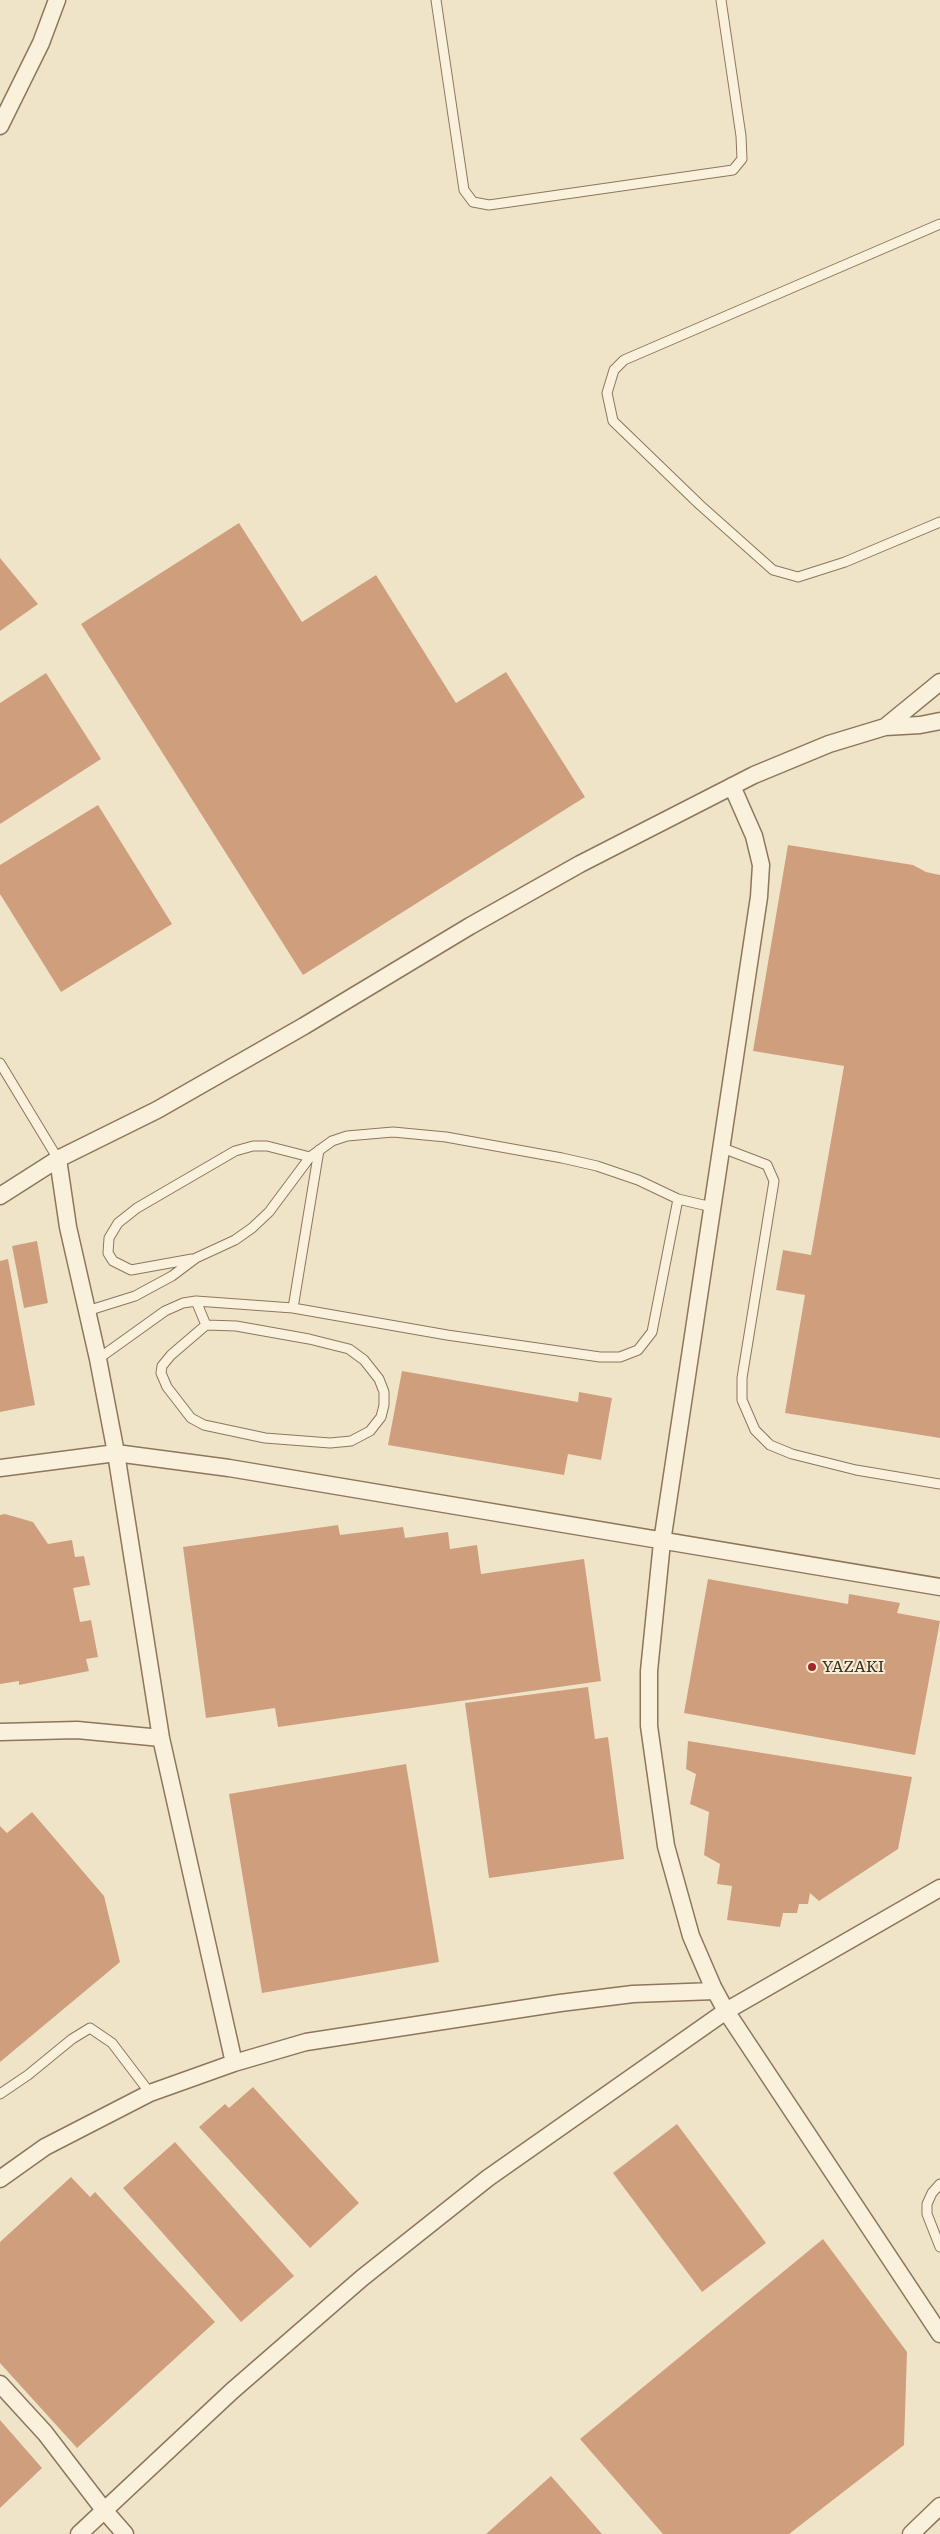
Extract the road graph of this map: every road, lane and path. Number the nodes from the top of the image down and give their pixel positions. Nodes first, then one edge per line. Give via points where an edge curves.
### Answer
1 (57, 0) edge
2 (436, 0) edge
3 (721, 0) edge
4 (0, 126) edge
5 (940, 224) edge
6 (940, 522) edge
7 (940, 682) edge
8 (940, 721) edge
9 (885, 727) junction
10 (732, 786) junction
11 (0, 1063) edge
12 (720, 1147) junction
13 (319, 1150) junction
14 (310, 1157) junction
15 (58, 1159) junction
16 (0, 1196) edge
17 (678, 1199) junction
18 (712, 1207) junction
19 (196, 1258) junction
20 (196, 1301) junction
21 (293, 1308) junction
22 (87, 1311) junction
23 (206, 1324) junction
24 (98, 1359) junction
25 (116, 1453) junction
26 (0, 1468) edge
27 (940, 1484) edge
28 (662, 1542) junction
29 (940, 1587) edge
30 (0, 1732) edge
31 (160, 1738) junction
32 (940, 1888) edge
33 (715, 1991) junction
34 (726, 2011) junction
35 (234, 2062) junction
36 (150, 2093) junction
37 (0, 2094) edge
38 (0, 2179) edge
39 (940, 2184) edge
40 (940, 2247) edge
41 (940, 2334) edge
42 (0, 2384) edge
43 (940, 2506) edge
44 (104, 2510) junction
45 (79, 2534) edge
46 (125, 2534) edge
47 (911, 2534) edge

1 - 4 street via 41,43
2 - 3 lane via 464,190 473,202 489,205 733,170 742,159 741,136
5 - 6 lane via 624,360 614,370 607,393 613,421 773,570 798,577 845,562
7 - 9 street
8 - 9 street
9 - 10 street via 786,761
10 - 12 street via 754,836 761,865 759,897
10 - 15 street via 580,864 165,1105
11 - 15 lane
12 - 18 street
12 - 27 lane via 767,1165 774,1181 742,1378 742,1400 755,1430 770,1445 792,1454 856,1470
13 - 14 lane
13 - 17 lane via 332,1141 363,1133 446,1137 597,1166 638,1180
13 - 21 lane
14 - 19 lane via 269,1212 252,1228 235,1240
14 - 19 lane via 267,1146 234,1151 137,1208 118,1223 109,1238 108,1253 113,1261 131,1270
15 - 16 street
15 - 22 street via 68,1227
17 - 18 lane
17 - 21 lane via 652,1332 638,1350 620,1357 600,1358
18 - 28 street
19 - 22 lane via 172,1276 135,1296
20 - 21 lane
20 - 23 lane
20 - 24 lane via 165,1311
22 - 24 street
23 - 23 lane via 171,1355 161,1372 163,1380 191,1418 204,1425 265,1438 330,1443 351,1441 370,1431 381,1417 384,1392 379,1379 364,1360 349,1349 236,1326
24 - 25 street
25 - 26 street
25 - 28 street via 230,1468
25 - 31 street
28 - 29 street
28 - 33 street via 648,1671 649,1726 666,1846 691,1936
30 - 31 street via 78,1730
31 - 35 street
32 - 34 street
33 - 34 street
33 - 35 street via 633,1994 560,2002 306,2042
34 - 41 street
34 - 44 street via 488,2178 362,2278 232,2391
35 - 36 street
36 - 37 lane via 112,2043 90,2028
36 - 38 street via 45,2146
39 - 40 lane via 927,2204 927,2214
42 - 44 street via 45,2433
43 - 47 street
44 - 45 street
44 - 46 street

